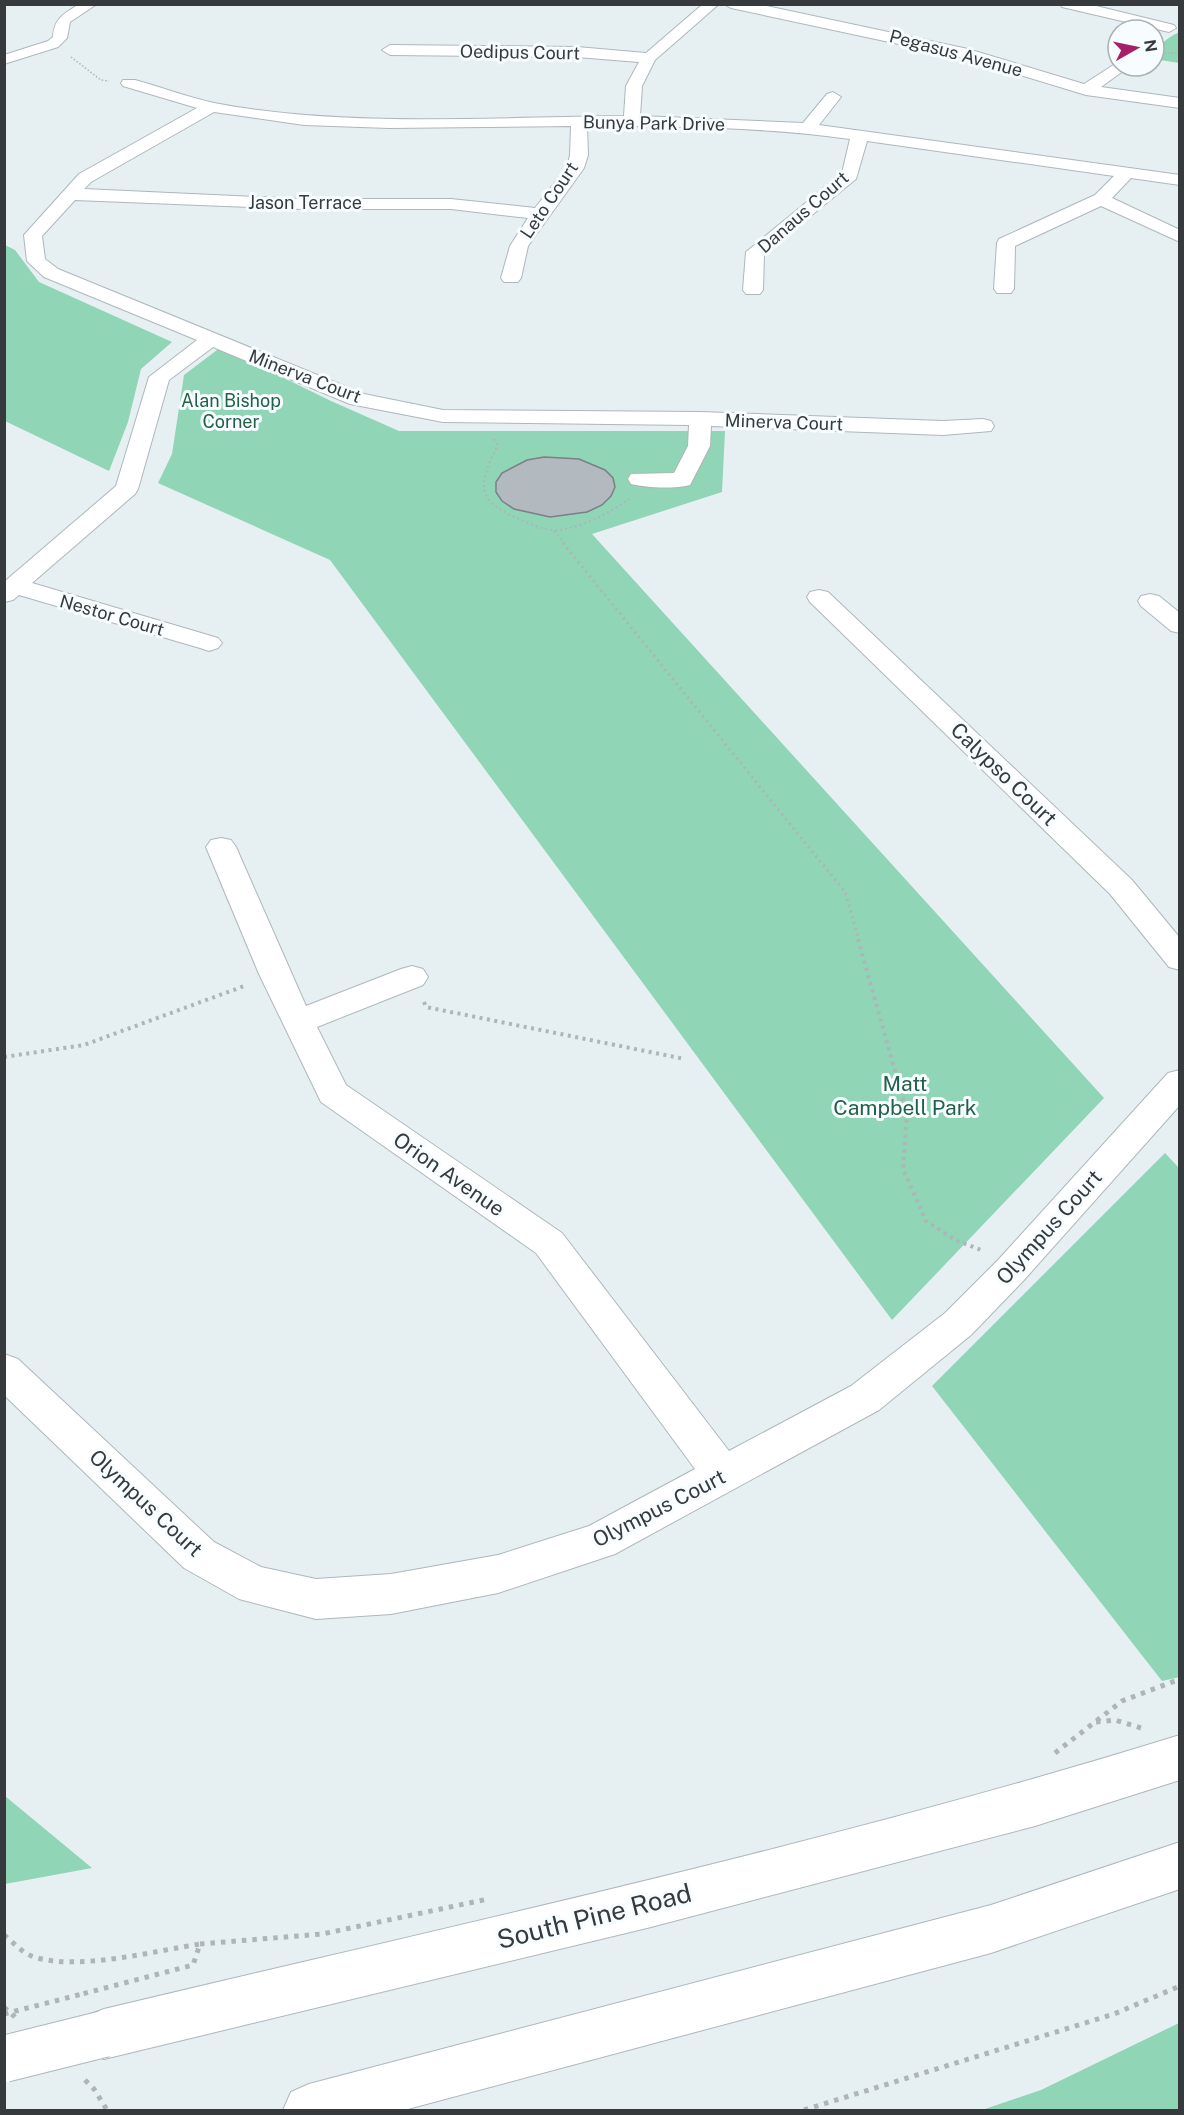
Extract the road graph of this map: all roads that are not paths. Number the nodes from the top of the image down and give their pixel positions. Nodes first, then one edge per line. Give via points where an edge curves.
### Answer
1 (90, 4) edge
2 (712, 4) edge
3 (731, 4) edge
4 (1067, 4) edge
5 (1174, 27) edge
6 (390, 50) dead end
7 (649, 58) junction
8 (4, 60) edge
9 (1106, 77) edge
10 (129, 83) road end
11 (1086, 90) junction
12 (832, 98) dead end
13 (1179, 104) edge
14 (211, 107) junction
15 (632, 121) junction
16 (579, 122) junction
17 (808, 128) junction
18 (860, 134) junction
19 (1127, 173) junction
20 (1179, 180) edge
21 (70, 194) junction
22 (1101, 199) junction
23 (302, 204) junction
24 (540, 214) junction
25 (297, 225) dead end
26 (1179, 237) edge
27 (511, 278) dead end
28 (1004, 289) dead end
29 (753, 290) dead end
30 (211, 339) junction
31 (700, 419) junction
32 (983, 426) dead end
33 (639, 479) road end
34 (10, 590) edge
35 (819, 597) dead end
36 (1149, 602) dead end
37 (1179, 626) edge
38 (209, 643) dead end
39 (221, 847) dead end
40 (1179, 958) edge
41 (412, 977) road end
42 (299, 1021) junction
43 (1179, 1082) edge
44 (4, 1370) edge
45 (724, 1476) junction
46 (1179, 1757) edge
47 (1179, 1865) edge
48 (4, 2059) edge
49 (309, 2110) edge

1 - 8 main road via 65,19 60,38 53,44
2 - 7 main road
3 - 11 main road, Pegasus Avenue via 968,54
4 - 5 main road
6 - 7 main road, Oedipus Court via 577,52
7 - 15 main road via 634,86
9 - 11 main road
10 - 14 main road, Bunya Park Drive
11 - 13 main road, Pegasus Avenue
12 - 17 main road
14 - 16 main road, Bunya Park Drive via 343,122
14 - 21 main road, Minerva Court via 85,178
15 - 16 main road, Bunya Park Drive
15 - 17 main road, Bunya Park Drive
16 - 24 main road, Leto Court via 575,168
17 - 18 main road, Bunya Park Drive
18 - 19 main road, Bunya Park Drive
18 - 29 main road, Danaus Court via 850,175 754,252
19 - 20 main road, Bunya Park Drive
19 - 22 main road
21 - 23 main road, Jason Terrace
21 - 30 main road, Minerva Court via 33,235 36,261 51,273
22 - 26 main road
22 - 28 main road via 1006,243
23 - 24 main road, Jason Terrace via 451,204
23 - 25 main road
24 - 27 main road, Leto Court via 519,246
30 - 31 main road, Minerva Court via 358,399 443,416
30 - 34 main road via 159,377 127,489
31 - 32 main road, Minerva Court
31 - 33 main road via 699,446 682,480
34 - 38 main road, Nestor Court
35 - 40 main road, Calypso Court via 1121,887
36 - 37 main road
39 - 42 main road, Orion Avenue
41 - 42 main road
42 - 45 main road, Orion Avenue via 333,1093 549,1243
43 - 45 main road, Olympus Court via 958,1324 865,1398
44 - 45 main road, Olympus Court via 199,1555 254,1585 315,1599 392,1594 498,1574 600,1541
46 - 48 main road, South Pine Road, bridge via 1035,1803 663,1900 93,2014
47 - 49 main road via 991,1929

